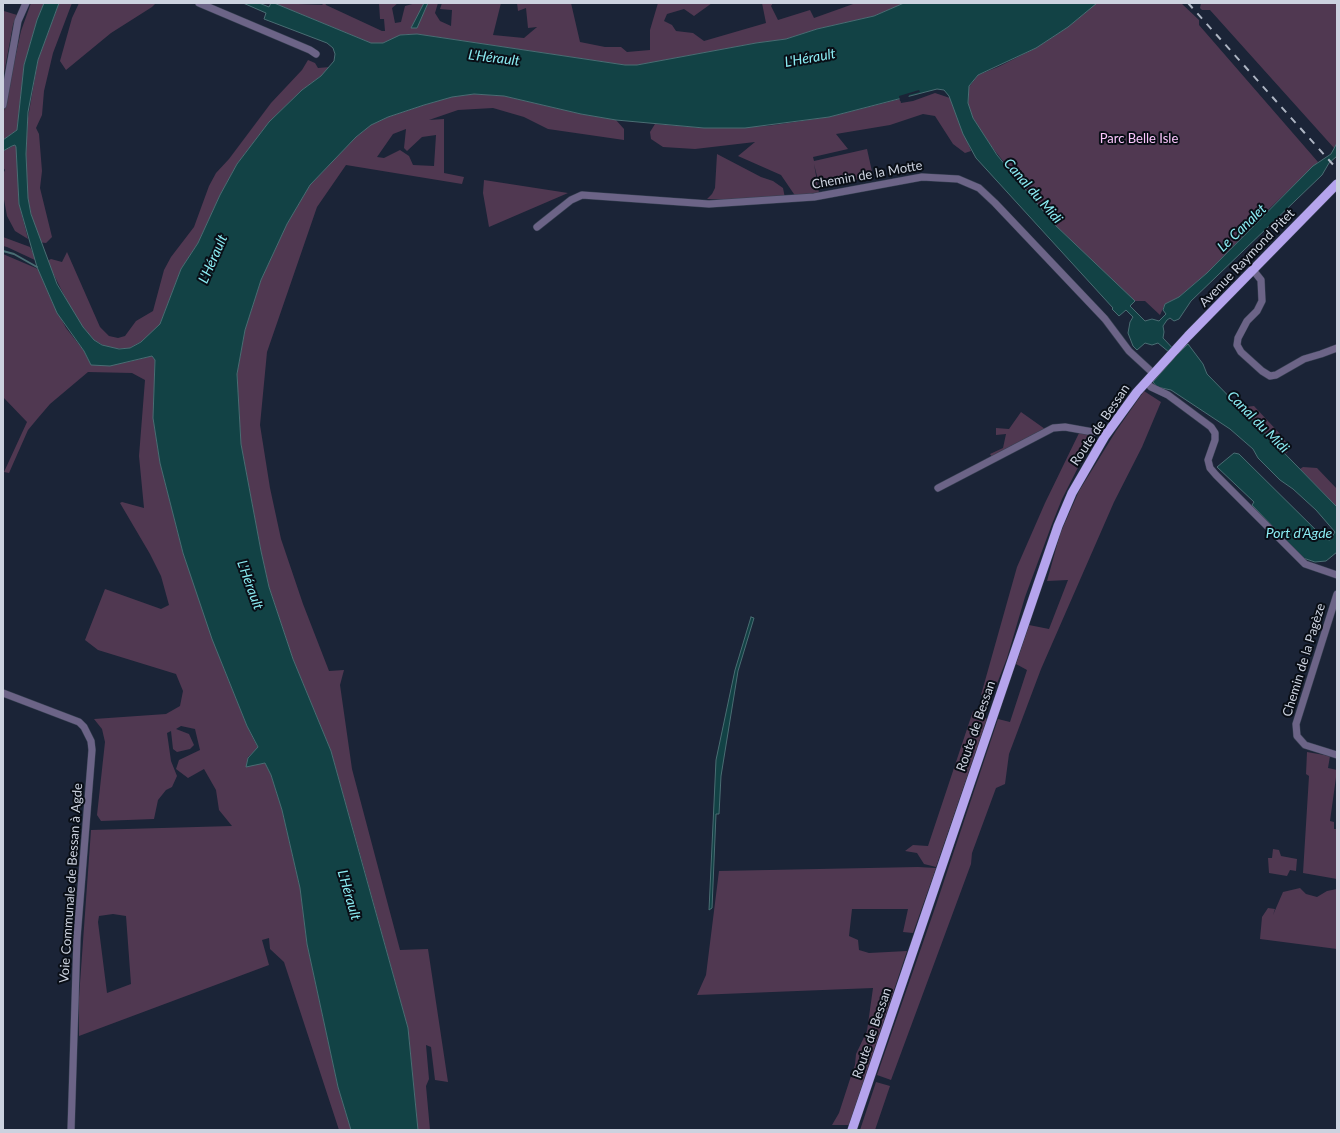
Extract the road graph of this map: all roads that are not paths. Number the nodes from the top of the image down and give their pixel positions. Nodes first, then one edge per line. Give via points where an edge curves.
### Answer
1 (26, 3) edge
2 (199, 3) edge
3 (316, 54) dead end
4 (3, 105) edge
5 (1337, 184) edge
6 (537, 227) dead end
7 (1252, 270) junction
8 (1337, 348) edge
9 (1173, 352) joint
10 (1154, 374) junction
11 (1146, 382) junction
12 (1106, 434) junction
13 (938, 488) dead end
14 (1337, 575) edge
15 (1337, 594) edge
16 (3, 694) edge
17 (1337, 755) edge
18 (71, 1130) edge
19 (852, 1130) edge

1 - 4 street via 18,21
2 - 3 street
5 - 7 main road, Avenue Raymond Pitet
6 - 10 street, Chemin de la Motte via 571,200 582,195 709,204 814,197 922,177 958,178 972,184 991,199 1105,319 1129,351
7 - 8 street via 1261,280 1262,301 1258,311 1246,321 1238,338 1237,345 1241,352 1270,376 1304,359
7 - 9 main road, Avenue Raymond Pitet
9 - 10 main road, Route de Bessan
10 - 11 main road, Route de Bessan
11 - 12 main road, Route de Bessan
11 - 14 street via 1211,427 1215,433 1215,440 1208,460 1216,475 1305,564
12 - 13 street via 1066,427 1053,428
12 - 19 main road, Route de Bessan via 1067,504
15 - 17 street, Chemin de la Pagèze via 1296,724 1297,736 1305,745
16 - 18 street, Voie Communale de Bessan à Agde via 79,722 91,741 77,938

